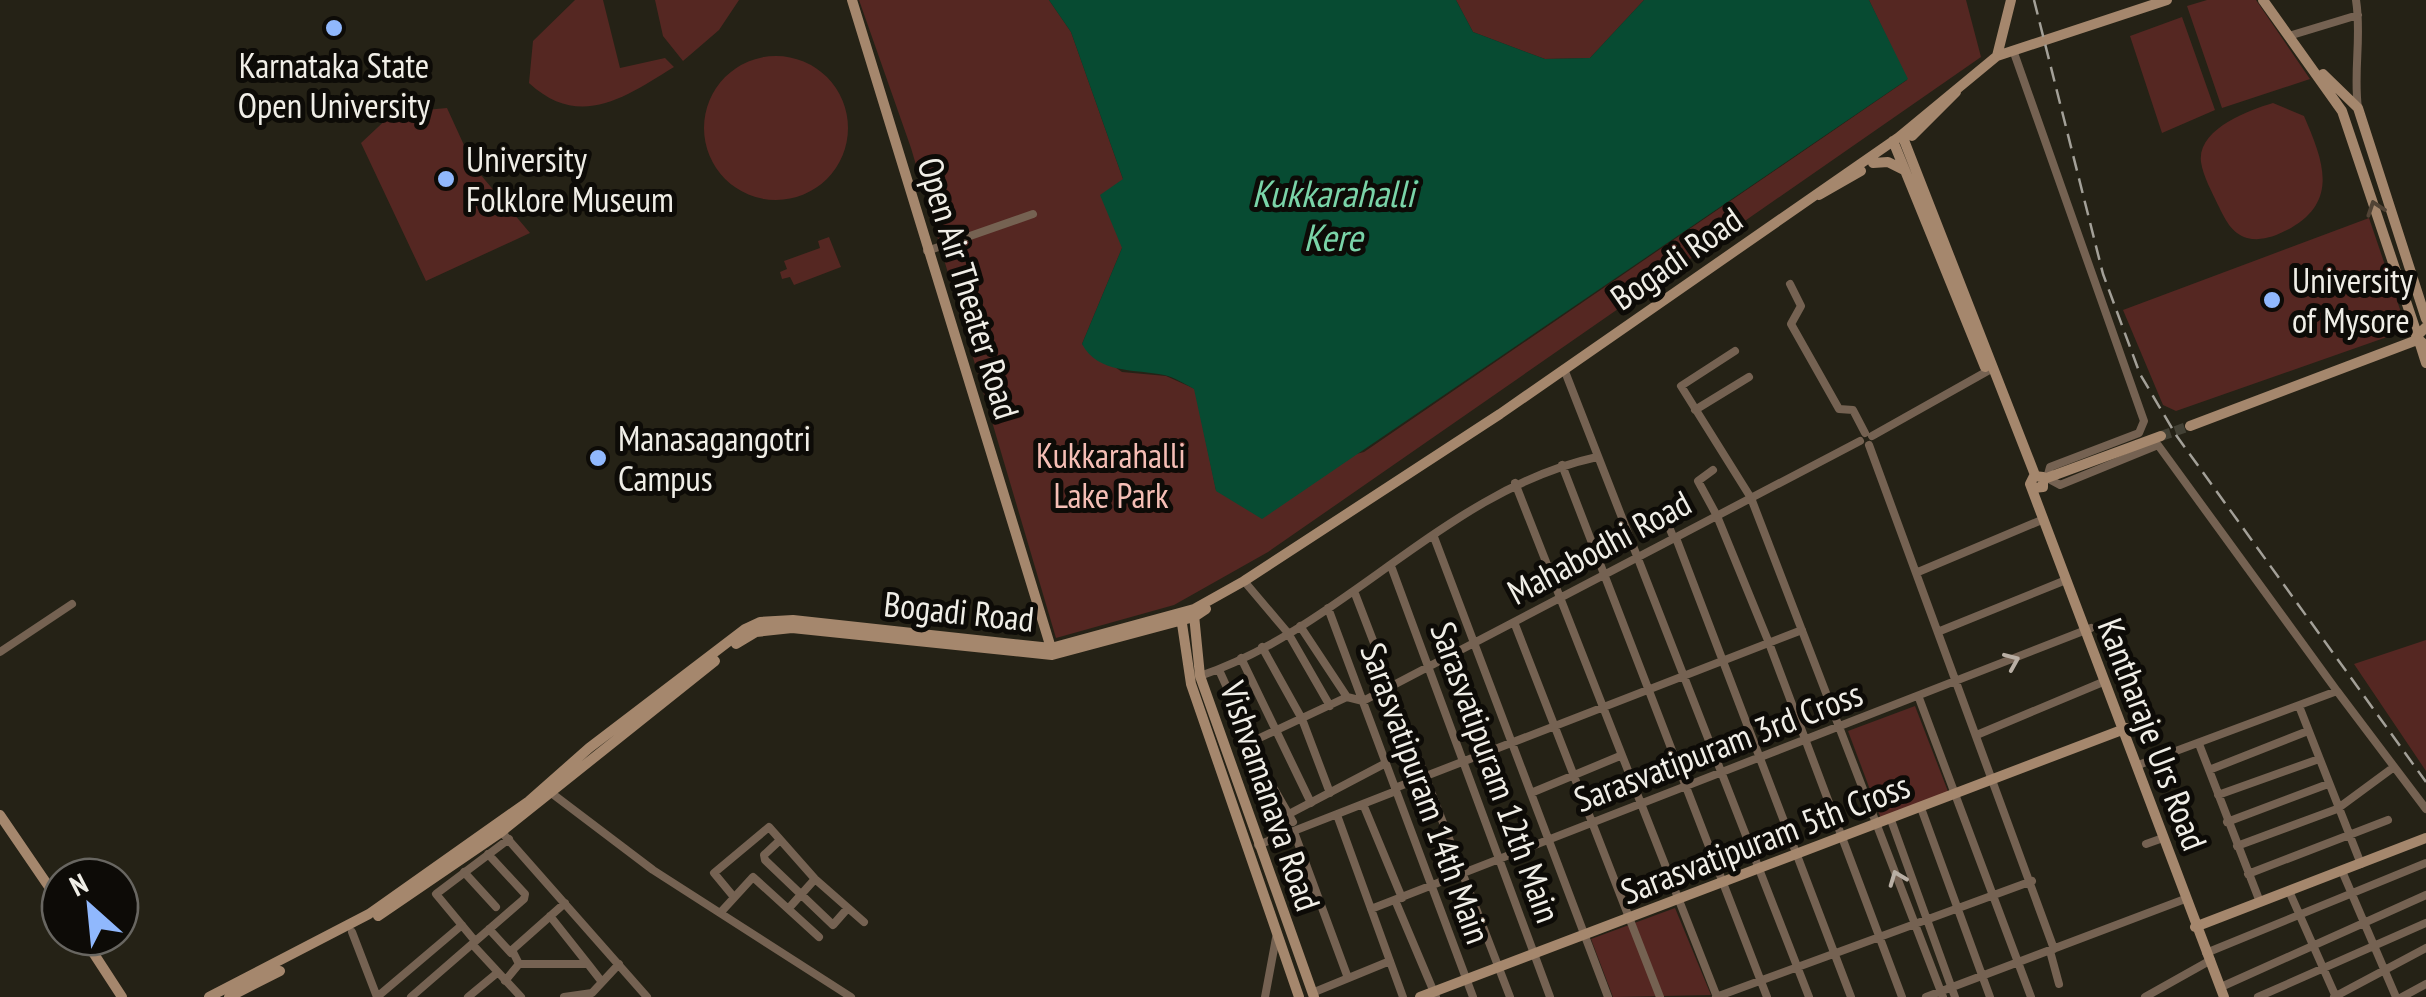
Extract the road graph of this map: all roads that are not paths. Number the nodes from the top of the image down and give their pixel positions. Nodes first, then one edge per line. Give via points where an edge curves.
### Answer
1 (852, 0) edge
2 (2011, 0) edge
3 (2167, 0) edge
4 (2266, 0) edge
5 (2356, 0) edge
6 (2358, 15) junction
7 (2292, 34) junction
8 (2013, 50) junction
9 (1997, 56) junction
10 (1957, 91) junction
11 (2358, 108) junction
12 (1915, 132) junction
13 (1899, 141) junction
14 (1874, 162) junction
15 (1914, 164) junction
16 (1913, 184) junction
17 (1812, 198) junction
18 (1032, 214) dead end
19 (927, 251) junction
20 (1948, 264) junction
21 (1790, 284) dead end
22 (2426, 319) edge
23 (2421, 338) edge
24 (1735, 351) dead end
25 (2426, 362) edge
26 (1564, 369) junction
27 (1990, 370) junction
28 (1749, 377) dead end
29 (1695, 410) junction
30 (2190, 426) tunnel mouth
31 (2161, 436) tunnel mouth
32 (1866, 438) junction
33 (1596, 458) junction
34 (1562, 465) junction
35 (1713, 470) dead end
36 (2038, 481) junction
37 (1515, 483) junction
38 (1751, 498) junction
39 (1662, 510) dead end
40 (1718, 516) junction
41 (2044, 519) junction
42 (1434, 538) junction
43 (1675, 538) junction
44 (1637, 558) junction
45 (1391, 566) junction
46 (1918, 572) junction
47 (1603, 576) junction
48 (2066, 580) junction
49 (1245, 583) junction
50 (1354, 590) junction
51 (1558, 600) junction
52 (72, 604) dead end
53 (1328, 608) junction
54 (1194, 613) junction
55 (1181, 615) junction
56 (1514, 622) junction
57 (1300, 626) junction
58 (2087, 629) junction
59 (1802, 630) junction
60 (1940, 631) junction
61 (1288, 633) junction
62 (1768, 643) junction
63 (1474, 644) junction
64 (1262, 647) junction
65 (1051, 648) junction
66 (0, 652) edge
67 (1241, 658) junction
68 (1724, 660) junction
69 (1428, 667) junction
70 (1219, 670) junction
71 (1200, 676) junction
72 (1683, 676) junction
73 (1960, 682) junction
74 (2104, 682) junction
75 (1391, 687) junction
76 (1649, 690) junction
77 (2338, 692) junction
78 (1346, 697) junction
79 (1920, 698) junction
80 (1363, 702) junction
81 (1330, 706) junction
82 (2299, 706) junction
83 (1601, 708) junction
84 (641, 713) junction
85 (1302, 720) junction
86 (1555, 726) junction
87 (1840, 729) junction
88 (2124, 729) junction
89 (1278, 731) junction
90 (2308, 731) junction
91 (1979, 734) junction
92 (1807, 741) junction
93 (1251, 742) junction
94 (1512, 742) junction
95 (2199, 744) junction
96 (1620, 756) junction
97 (1761, 759) junction
98 (2318, 759) junction
99 (1463, 762) junction
100 (1386, 763) junction
101 (2140, 764) junction
102 (2394, 767) junction
103 (2208, 770) junction
104 (1573, 773) junction
105 (1723, 774) junction
106 (1425, 776) junction
107 (1996, 780) junction
108 (2328, 784) junction
109 (1687, 787) junction
110 (1396, 789) junction
111 (550, 792) junction
112 (1330, 793) junction
113 (1531, 793) junction
114 (1956, 795) junction
115 (2218, 795) junction
116 (1311, 803) junction
117 (1362, 804) junction
118 (1639, 806) junction
119 (1921, 808) junction
120 (2337, 809) junction
121 (2426, 809) edge
122 (0, 815) edge
123 (1337, 815) junction
124 (1892, 820) junction
125 (2388, 820) dead end
126 (2228, 822) junction
127 (1292, 823) junction
128 (1593, 824) junction
129 (1877, 825) junction
130 (502, 832) junction
131 (2348, 835) junction
132 (1843, 838) junction
133 (2163, 838) junction
134 (2426, 838) edge
135 (1549, 840) junction
136 (780, 842) junction
137 (2146, 844) dead end
138 (1258, 845) junction
139 (2236, 846) junction
140 (488, 854) junction
141 (1798, 855) junction
142 (1500, 860) junction
143 (2426, 863) edge
144 (2361, 864) junction
145 (1761, 868) junction
146 (2342, 871) junction
147 (464, 872) junction
148 (40, 874) edge
149 (1462, 874) junction
150 (2248, 874) junction
151 (816, 879) junction
152 (2032, 881) junction
153 (1723, 883) junction
154 (1431, 886) junction
155 (2289, 892) junction
156 (800, 895) junction
157 (1994, 895) junction
158 (2351, 895) junction
159 (734, 896) junction
160 (2426, 896) edge
161 (1399, 899) junction
162 (1678, 900) junction
163 (2185, 900) junction
164 (2260, 902) junction
165 (564, 903) junction
166 (496, 907) dead end
167 (789, 908) junction
168 (1958, 908) junction
169 (847, 909) junction
170 (1371, 909) junction
171 (721, 912) junction
172 (550, 916) junction
173 (2301, 917) junction
174 (1630, 918) junction
175 (1927, 920) junction
176 (864, 922) dead end
177 (1915, 924) junction
178 (2363, 924) junction
179 (2426, 924) edge
180 (462, 926) junction
181 (2198, 926) junction
182 (488, 929) junction
183 (352, 932) junction
184 (1276, 932) junction
185 (1585, 935) junction
186 (819, 936) dead end
187 (1880, 937) junction
188 (473, 942) junction
189 (2314, 947) junction
190 (2373, 948) junction
191 (2426, 948) edge
192 (2052, 950) junction
193 (511, 953) junction
194 (1836, 953) junction
195 (1534, 954) junction
196 (2210, 956) junction
197 (96, 957) edge
198 (1390, 961) junction
199 (2018, 962) junction
200 (519, 964) junction
201 (588, 964) junction
202 (619, 964) junction
203 (1498, 967) junction
204 (1798, 967) junction
205 (2324, 970) junction
206 (498, 973) junction
207 (2382, 974) junction
208 (1982, 975) junction
209 (2250, 975) junction
210 (1348, 978) junction
211 (1466, 980) junction
212 (1761, 980) junction
213 (505, 981) junction
214 (602, 982) junction
215 (2059, 984) dead end
216 (2426, 984) edge
217 (251, 992) edge
218 (1953, 992) edge
219 (2225, 992) edge
220 (1434, 994) edge
221 (1942, 994) edge
222 (594, 995) edge
223 (1313, 995) edge
224 (2152, 995) edge
225 (516, 996) edge
226 (2261, 996) edge
227 (122, 997) edge
228 (209, 997) edge
229 (229, 997) edge
230 (377, 997) edge
231 (411, 997) edge
232 (468, 997) edge
233 (564, 997) edge
234 (647, 997) edge
235 (851, 997) edge
236 (1265, 997) edge
237 (1298, 997) edge
238 (1403, 997) edge
239 (1420, 997) edge
240 (1473, 997) edge
241 (1510, 997) edge
242 (1550, 997) edge
243 (1608, 997) edge
244 (1660, 997) edge
245 (1716, 997) edge
246 (1768, 997) edge
247 (1809, 997) edge
248 (1851, 997) edge
249 (1902, 997) edge
250 (1926, 997) edge
251 (1990, 997) edge
252 (2031, 997) edge
253 (2335, 997) edge
254 (2399, 997) edge

1 - 19 street, Open Air Theater Road
2 - 9 street
3 - 8 street
4 - 7 street
23 -> 4 street via 2342,110
5 - 6 street
6 - 7 street
6 - 11 street
7 - 11 street
8 - 9 street
8 - 36 street via 2144,420 2138,433 2050,468
9 - 10 street, Bogadi Road
10 - 12 street, Bogadi Road
10 - 13 street, Bogadi Road
11 - 22 street
12 - 13 street, Bogadi Road
12 - 15 street
13 - 14 street, Bogadi Road
13 - 15 street, Kantharaje Urs Road
13 - 16 street, Kantharaje Urs Road
13 - 17 street, Bogadi Road
14 - 16 street via 1895,164
14 - 17 street, Bogadi Road
15 - 20 street, Kantharaje Urs Road
16 - 20 street, Kantharaje Urs Road
17 - 26 street, Bogadi Road
18 - 19 street
19 - 65 street, Open Air Theater Road
20 - 27 street, Kantharaje Urs Road
21 - 32 street via 1801,306 1791,324 1839,409 1853,410
23 - 25 street
23 - 30 street
24 - 29 street via 1681,386
26 - 33 street
26 - 49 street, Bogadi Road
27 - 32 street, Mahabodhi Road
27 - 36 street, Kantharaje Urs Road
28 - 29 street
29 - 38 street
31 - 36 street
32 - 38 street, Mahabodhi Road
32 - 46 street
33 - 34 street
33 - 44 street
34 - 37 street
34 - 47 street
35 - 40 street via 1698,480
36 - 41 street, Kantharaje Urs Road
36 - 58 street, Kantharaje Urs Road
36 - 77 street via 2060,485 2158,445
37 - 42 street
37 - 51 street
38 - 40 street, Mahabodhi Road
38 - 59 street
39 - 43 street
40 - 43 street, Mahabodhi Road
40 - 62 street
41 - 46 street
41 - 48 street, Kantharaje Urs Road
42 - 45 street
42 - 63 street
43 - 44 street, Mahabodhi Road
43 - 68 street
44 - 47 street, Mahabodhi Road
44 - 72 street
45 - 50 street
45 - 69 street, Sarasvatipuram 12th Main
46 - 60 street
47 - 51 street, Mahabodhi Road
47 - 76 street
48 - 58 street, Kantharaje Urs Road
48 - 60 street
49 - 54 street, Bogadi Road
49 - 61 street
50 - 53 street
50 - 75 street
51 - 56 street, Mahabodhi Road
51 - 83 street
52 - 66 street
53 - 57 street
53 - 80 street, Sarasvatipuram 14th Main
54 - 55 street, Bogadi Road
54 - 71 street, Vishvamanava Road
55 - 65 street, Bogadi Road
55 - 84 street via 1052,655 792,628 756,632
55 - 184 street, Vishvamanava Road via 1191,684
56 - 63 street, Mahabodhi Road
56 - 86 street
57 - 61 street
57 - 78 street
73 -> 58 street, Sarasvatipuram 3rd Cross
58 - 74 street, Kantharaje Urs Road
58 - 88 street, Kantharaje Urs Road
59 - 62 street
59 - 87 street
60 - 73 street
61 - 64 street
61 - 81 street
62 - 68 street
62 - 92 street
63 - 69 street, Mahabodhi Road
63 - 94 street
64 - 67 street
64 - 85 street
65 - 84 street, Bogadi Road via 760,622
67 - 70 street
67 - 89 street
68 - 72 street
68 - 97 street
69 - 75 street, Mahabodhi Road
69 - 99 street, Sarasvatipuram 12th Main
70 - 71 street
70 - 93 street
71 - 138 street, Vishvamanava Road
72 - 76 street
72 - 105 street
73 - 79 street, Sarasvatipuram 3rd Cross
73 - 91 street
74 - 88 street, Kantharaje Urs Road
74 - 91 street
75 - 80 street, Mahabodhi Road
75 - 106 street
76 - 83 street
76 - 109 street
77 - 82 street
77 - 102 street
78 - 80 street
78 - 81 street
79 - 87 street, Sarasvatipuram 3rd Cross
79 - 114 street
80 - 100 street, Sarasvatipuram 14th Main
81 - 85 street
82 - 90 street
82 - 95 street
83 - 86 street
83 - 96 street
84 - 111 street, Bogadi Road
84 - 130 street, Bogadi Road
85 - 89 street
85 - 112 street
86 - 94 street
86 - 104 street
87 - 92 street, Sarasvatipuram 3rd Cross
87 - 129 street
88 - 101 street, Kantharaje Urs Road
88 - 107 street, Sarasvatipuram 5th Cross
88 - 133 street, Kantharaje Urs Road
89 - 93 street
89 - 116 street
90 - 98 street
90 - 103 street
91 - 107 street
92 - 97 street, Sarasvatipuram 3rd Cross
92 - 132 street
93 - 127 street
94 - 99 street
94 - 113 street
95 - 101 street
95 - 103 street
96 - 104 street
96 - 118 street
97 - 105 street, Sarasvatipuram 3rd Cross
97 - 141 street
98 - 108 street
98 - 115 street
99 - 106 street
99 - 142 street, Sarasvatipuram 12th Main
100 - 110 street, Sarasvatipuram 14th Main
100 - 112 street
101 - 181 street, Kantharaje Urs Road
102 - 120 street
102 - 121 street
103 - 115 street
104 - 113 street
104 - 128 street
105 - 109 street, Sarasvatipuram 3rd Cross
105 - 145 street
106 - 110 street
106 - 149 street
107 - 114 street, Sarasvatipuram 5th Cross
107 - 152 street
108 - 120 street
108 - 126 street
109 - 118 street, Sarasvatipuram 3rd Cross
109 - 153 street
110 - 117 street
110 - 154 street, Sarasvatipuram 14th Main
111 - 130 street, Bogadi Road
111 - 171 street via 602,835
112 - 116 street
113 - 135 street
114 - 119 street, Sarasvatipuram 5th Cross
114 - 157 street
115 - 126 street
116 - 127 street
117 - 123 street
117 - 161 street
118 - 128 street, Sarasvatipuram 3rd Cross
118 - 162 street
119 - 124 street, Sarasvatipuram 5th Cross
119 - 168 street
120 - 131 street
120 - 139 street
122 - 148 street
123 - 127 street
123 - 170 street
124 - 129 street, Sarasvatipuram 5th Cross
124 - 175 street
125 - 131 street
126 - 139 street
127 - 138 street
127 - 210 street
128 - 135 street, Sarasvatipuram 3rd Cross
128 - 174 street
129 - 132 street, Sarasvatipuram 5th Cross
177 -> 129 street
130 - 140 street
130 - 165 street
130 - 183 street, Bogadi Road
130 - 228 street, Bogadi Road via 358,922
131 - 144 street
131 - 150 street
132 - 141 street, Sarasvatipuram 5th Cross
132 - 187 street
133 - 137 street
133 - 163 street, Kantharaje Urs Road
134 - 144 street
135 - 142 street, Sarasvatipuram 3rd Cross
135 - 185 street
136 - 151 street
136 - 156 street via 764,857
136 - 159 street via 769,827 714,873
138 - 223 street, Vishvamanava Road
139 - 150 street
140 - 147 street
140 - 182 street via 526,896
141 - 145 street, Sarasvatipuram 5th Cross
141 - 194 street
142 - 149 street, Sarasvatipuram 3rd Cross
142 - 195 street, Sarasvatipuram 12th Main
143 - 158 street
144 - 146 street
145 - 153 street, Sarasvatipuram 5th Cross
145 - 204 street
146 - 155 street
146 - 158 street
147 - 166 street
147 - 180 street via 436,894
149 - 154 street, Sarasvatipuram 3rd Cross
149 - 203 street
150 - 164 street
151 - 156 street
151 - 169 street
152 - 157 street
152 - 192 street
153 - 162 street, Sarasvatipuram 5th Cross
153 - 212 street
154 - 161 street, Sarasvatipuram 3rd Cross
154 - 211 street, Sarasvatipuram 14th Main
155 - 164 street
155 - 173 street
156 - 167 street
156 - 169 street via 834,924
157 - 168 street
157 - 199 street
158 - 173 street
158 - 178 street
159 - 167 street via 753,877
159 - 171 street
160 - 178 street
161 - 170 street, Sarasvatipuram 3rd Cross
161 - 220 street
162 - 174 street, Sarasvatipuram 5th Cross
162 - 245 street
163 - 181 street, Kantharaje Urs Road
163 - 192 street
164 - 181 street
165 - 172 street
165 - 202 street
167 - 186 street
168 - 175 street
168 - 208 street
169 - 176 street
170 - 198 street
171 - 235 street
172 - 193 street
172 - 201 street
173 - 189 street
173 - 196 street
174 - 185 street, Sarasvatipuram 5th Cross
174 - 244 street
175 - 177 street
175 - 218 street
177 - 187 street
177 - 221 street
178 - 189 street
178 - 190 street
179 - 190 street
180 - 188 street
180 - 230 street
181 - 196 street, Kantharaje Urs Road
182 - 188 street
182 - 193 street
183 - 217 street, Bogadi Road
183 - 230 street
184 - 236 street
184 - 237 street, Vishvamanava Road
185 - 195 street, Sarasvatipuram 5th Cross
185 - 243 street
187 - 194 street
187 - 249 street
188 - 206 street
188 - 231 street
189 - 205 street
189 - 209 street
190 - 205 street
190 - 207 street
191 - 207 street
192 - 199 street
192 - 215 street
193 - 200 street
194 - 204 street
194 - 248 street
195 - 203 street, Sarasvatipuram 5th Cross
195 - 242 street, Sarasvatipuram 12th Main
196 - 219 street, Kantharaje Urs Road
196 - 224 street
197 - 227 street
198 - 210 street
198 - 238 street
199 - 208 street
199 - 252 street
200 - 201 street
200 - 213 street
201 - 214 street
202 - 214 street
202 - 234 street
203 - 211 street, Sarasvatipuram 5th Cross
203 - 241 street
204 - 212 street
204 - 247 street
205 - 226 street
205 - 253 street
206 - 213 street
206 - 232 street
207 - 253 street
207 - 254 street
208 - 218 street
208 - 251 street
209 - 219 street
209 - 226 street
210 - 223 street
211 - 220 street, Sarasvatipuram 5th Cross
211 - 240 street, Sarasvatipuram 14th Main
212 - 245 street
212 - 246 street
213 - 225 street
214 - 222 street
216 - 254 street
217 - 229 street, Bogadi Road
218 - 221 street
220 - 239 street, Sarasvatipuram 5th Cross
221 - 250 street
222 - 233 street

